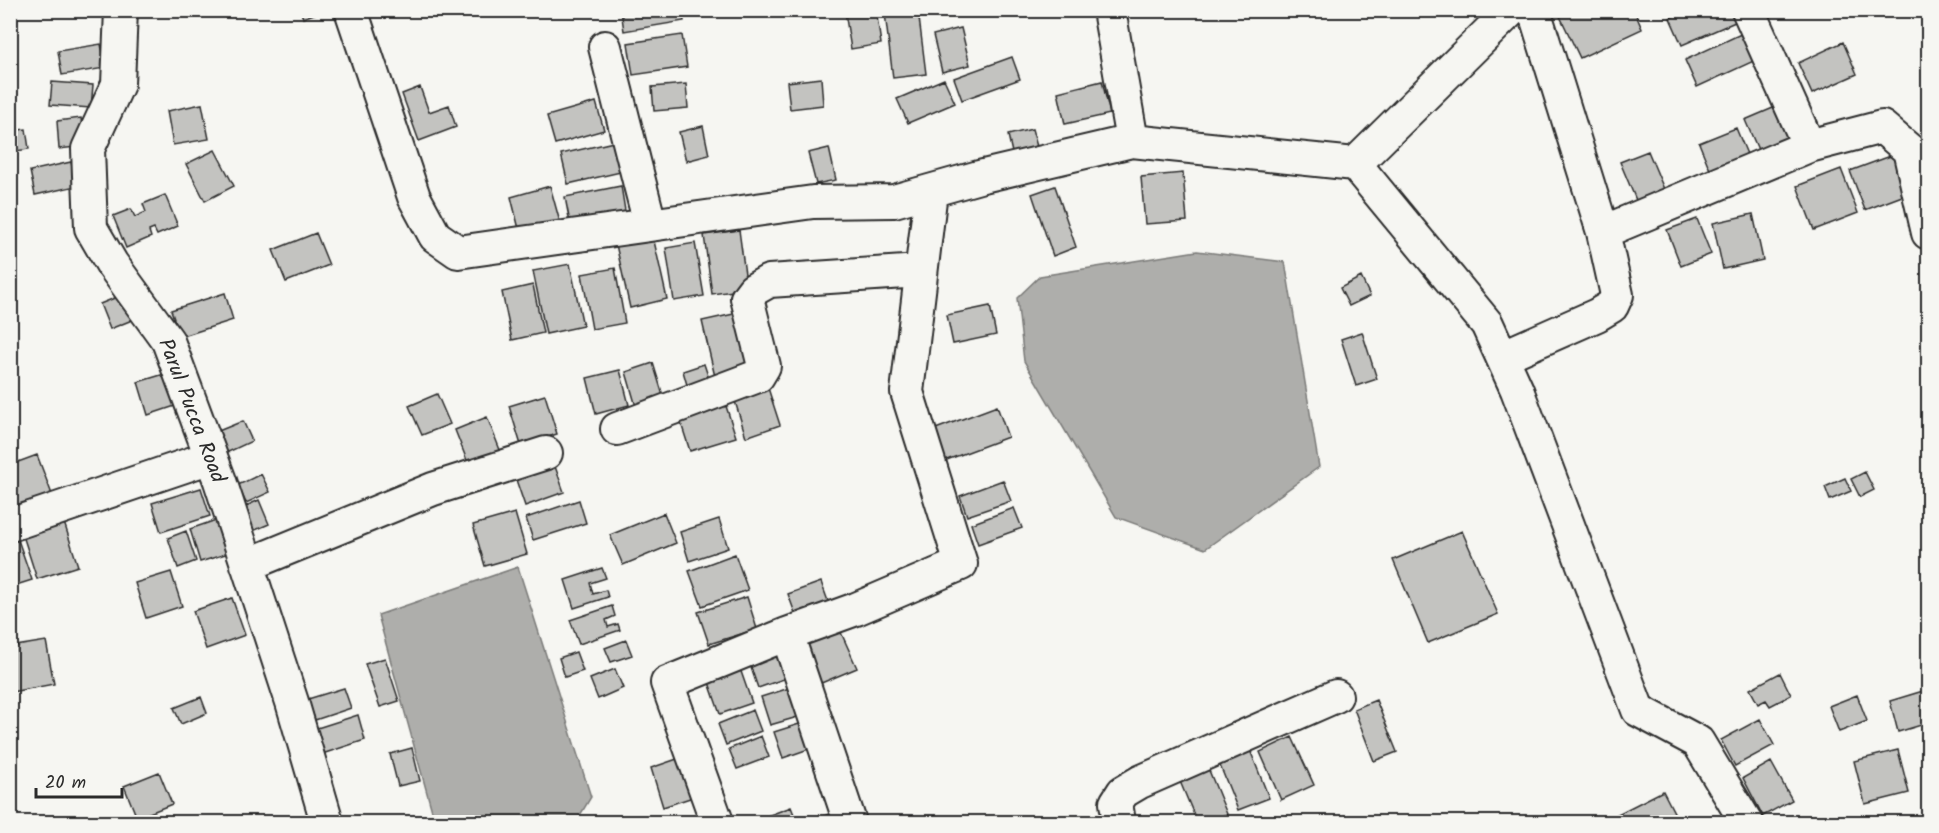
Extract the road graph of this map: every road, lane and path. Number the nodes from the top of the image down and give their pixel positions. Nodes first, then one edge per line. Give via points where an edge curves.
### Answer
1 (121, 10) edge
2 (351, 10) edge
3 (1109, 10) edge
4 (1511, 10) edge
5 (1534, 10) edge
6 (1748, 10) edge
7 (605, 47) dead end
8 (1132, 141) junction
9 (1809, 146) junction
10 (1355, 164) junction
11 (931, 191) junction
12 (650, 224) junction
13 (1603, 232) junction
14 (1929, 233) edge
15 (920, 271) junction
16 (1502, 357) junction
17 (617, 429) dead end
18 (546, 453) dead end
19 (211, 458) junction
20 (10, 525) edge
21 (247, 565) junction
22 (787, 634) junction
23 (1336, 696) dead end
24 (327, 822) edge
25 (717, 822) edge
26 (850, 822) edge
27 (1119, 822) edge
28 (1746, 822) edge

1 - 19 street, Parul Pucca Road via 118,84 88,149 91,228 168,341
2 - 12 street via 414,197 435,236 458,252
3 - 8 street
4 - 10 street
5 - 13 street
6 - 9 street
7 - 12 street
8 - 10 street
8 - 11 street
9 - 13 street
9 - 14 street via 1882,127 1909,150
10 - 16 street via 1487,324
11 - 12 street via 894,201 813,202
11 - 15 street
13 - 16 street via 1617,296 1612,306
15 - 17 street via 769,281 747,298 764,366 758,376
15 - 22 street via 907,392 961,564
16 - 28 street via 1638,710 1698,742
18 - 21 street via 433,489
19 - 20 street
19 - 21 street, Parul Pucca Road
21 - 24 street, Parul Pucca Road
22 - 25 street via 668,682
22 - 26 street
23 - 27 street via 1140,782 1123,792 1116,803

